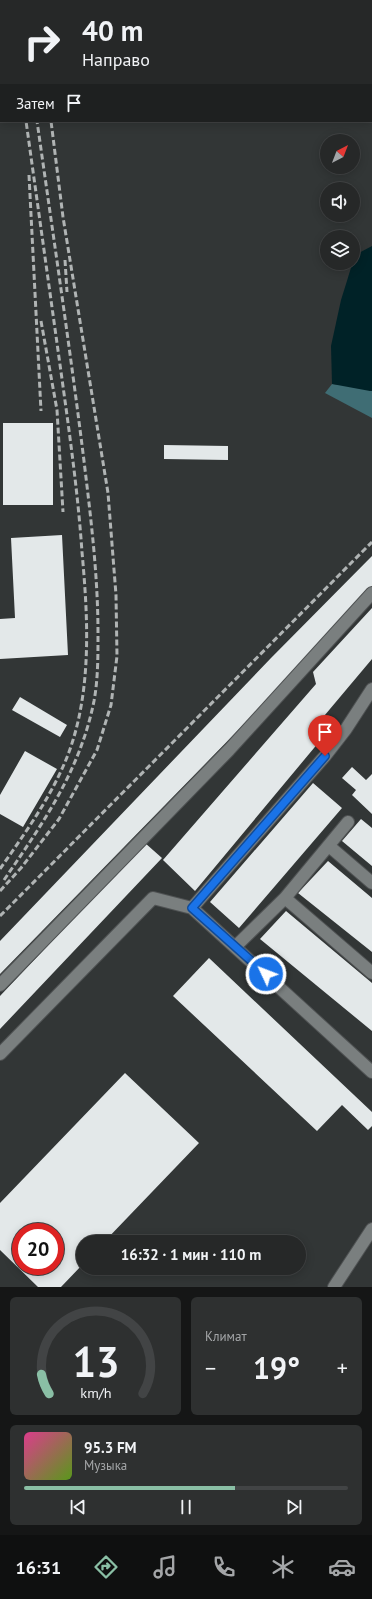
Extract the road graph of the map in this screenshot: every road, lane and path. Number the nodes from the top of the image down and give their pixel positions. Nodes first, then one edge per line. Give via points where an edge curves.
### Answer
1 (372, 593) edge
2 (372, 689) edge
3 (348, 822) dead end
4 (329, 846) junction
5 (372, 883) edge
6 (285, 898) junction
7 (192, 908) junction
8 (236, 946) junction
9 (372, 973) edge
10 (0, 985) edge
11 (0, 1054) edge
12 (372, 1072) edge
13 (372, 1229) edge
14 (334, 1287) edge

1 - 10 lane via 229,750
2 - 7 lane via 325,756
3 - 4 lane
4 - 5 lane
4 - 6 lane
6 - 8 lane
6 - 9 lane
7 - 8 lane
7 - 11 lane via 153,898
8 - 12 lane
13 - 14 lane

